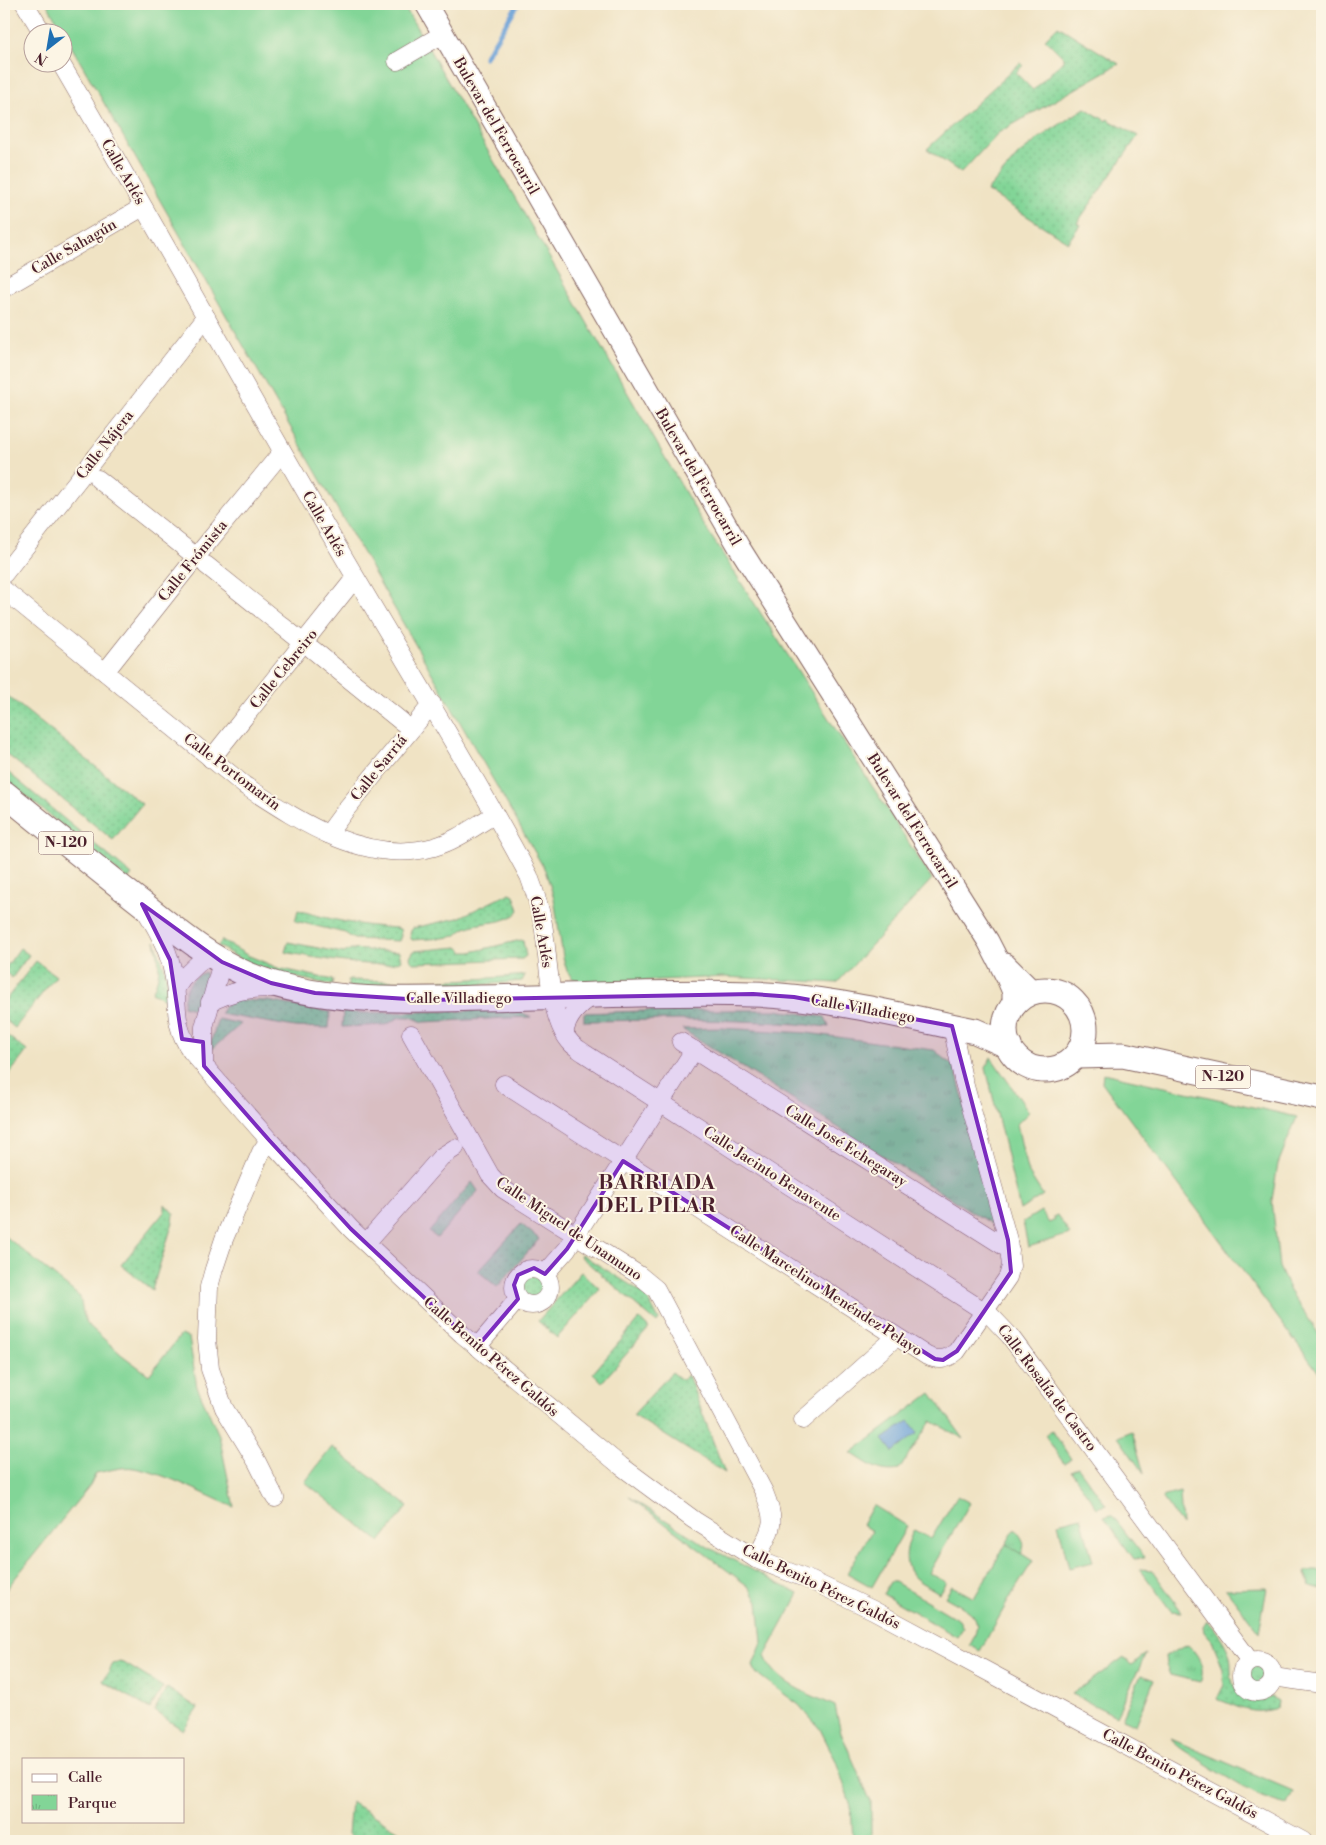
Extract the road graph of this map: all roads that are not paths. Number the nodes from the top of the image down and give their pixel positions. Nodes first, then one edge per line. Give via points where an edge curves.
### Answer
1 (25, 4) edge
2 (426, 4) edge
3 (36, 22) edge
4 (443, 34) junction
5 (397, 61) dead end
6 (66, 72) edge
7 (143, 207) junction
8 (4, 288) edge
9 (206, 317) junction
10 (282, 452) junction
11 (98, 479) dead end
12 (190, 552) dead end
13 (206, 565) dead end
14 (4, 574) edge
15 (356, 578) junction
16 (4, 590) edge
17 (296, 637) dead end
18 (312, 649) dead end
19 (105, 672) junction
20 (432, 704) junction
21 (402, 722) dead end
22 (211, 759) junction
23 (4, 793) edge
24 (494, 815) junction
25 (328, 834) junction
26 (142, 904) junction
27 (988, 940) junction
28 (215, 958) junction
29 (176, 988) junction
30 (287, 988) junction
31 (1034, 992) junction
32 (594, 995) junction
33 (553, 997) junction
34 (210, 1002) junction
35 (1010, 1014) junction
36 (963, 1028) junction
37 (1085, 1029) junction
38 (564, 1033) junction
39 (411, 1034) dead end
40 (203, 1037) junction
41 (182, 1039) junction
42 (1009, 1046) junction
43 (1123, 1055) junction
44 (1076, 1056) junction
45 (204, 1066) junction
46 (504, 1084) dead end
47 (1322, 1098) edge
48 (660, 1102) junction
49 (270, 1140) junction
50 (456, 1148) dead end
51 (623, 1161) junction
52 (575, 1236) junction
53 (366, 1242) junction
54 (1010, 1250) junction
55 (545, 1274) junction
56 (518, 1299) junction
57 (984, 1310) junction
58 (896, 1336) junction
59 (477, 1347) junction
60 (803, 1420) dead end
61 (275, 1498) dead end
62 (756, 1558) junction
63 (1250, 1661) junction
64 (1273, 1677) junction
65 (1322, 1684) edge
66 (1303, 1841) edge

1 - 3 street
2 - 4 main road, Bulevar del Ferrocarril
4 - 5 street
4 - 27 main road, Bulevar del Ferrocarril via 738,547
6 - 7 street, Calle Arlés
7 - 8 street, Calle Sahagún
7 - 9 street, Calle Arlés
9 - 10 street, Calle Arlés
9 - 14 street, Calle Nájera
10 - 15 street, Calle Arlés
10 - 19 street, Calle Frómista
11 - 12 street
13 - 17 street
15 - 20 street, Calle Arlés
15 - 22 street, Calle Cebreiro
16 - 19 street, Calle Portomarín
18 - 21 street
19 - 22 street, Calle Portomarín
20 - 24 street, Calle Arlés
20 - 25 street, Calle Sarriá
22 - 25 street, Calle Portomarín via 282,810
23 - 26 highway, Calle Villadiego / N-120
24 - 25 street, Calle Portomarín via 448,842 418,850 378,850
24 - 33 street, Calle Arlés via 529,876 538,903
26 - 28 highway, Calle Villadiego
26 - 29 street, Calle Benito Pérez Galdós via 160,935
27 - 31 main road, Bulevar del Ferrocarril via 1010,970
27 - 35 main road, Bulevar del Ferrocarril via 1013,992
28 - 29 street via 182,979
28 - 30 highway, Calle Villadiego via 246,974
28 - 34 street
29 - 41 street, Calle Benito Pérez Galdós via 177,1019
30 - 33 highway, Calle Villadiego via 338,996 423,1000
30 - 34 street via 250,988
31 - 35 highway via 1022,998
31 - 37 highway via 1046,990 1070,999 1079,1008
32 - 33 highway, Calle Villadiego
32 - 36 highway, Calle Villadiego via 754,994 794,997
32 - 38 street via 571,1015
33 - 38 street, Calle Jacinto Benavente
34 - 40 street
35 - 36 highway, Calle Villadiego
35 - 42 highway via 1006,1033
36 - 42 highway, Calle Villadiego
36 - 54 street via 964,1080
37 - 43 highway, N-120
37 - 44 highway
38 - 48 street, Calle Jacinto Benavente via 584,1053
39 - 52 street, Calle Miguel de Unamuno via 490,1175 503,1189
40 - 41 street via 193,1041
40 - 45 street
41 - 45 street, Calle Benito Pérez Galdós
42 - 44 highway via 1027,1066 1040,1070 1066,1065
43 - 44 highway, N-120
43 - 47 highway, N-120
45 - 49 street, Calle Benito Pérez Galdós
46 - 51 street, Calle Marcelino Menéndez Pelayo
48 - 51 street
48 - 54 street, Calle José Echegaray via 688,1046
48 - 57 street, Calle Jacinto Benavente
49 - 53 street, Calle Benito Pérez Galdós via 328,1206
49 - 61 street via 261,1152 214,1269 209,1287 207,1339 210,1369 224,1408
50 - 53 street via 442,1157
51 - 52 street
51 - 58 street, Calle Marcelino Menéndez Pelayo
52 - 55 street
52 - 62 street, Calle Miguel de Unamuno via 639,1275 656,1289 666,1306 772,1513 772,1527
53 - 59 street, Calle Benito Pérez Galdós
54 - 57 street via 1011,1272
55 - 56 street via 534,1268 518,1275 514,1285
55 - 56 street via 551,1289 546,1299 530,1306
56 - 59 street
57 - 58 street, Calle Marcelino Menéndez Pelayo via 957,1351 944,1360 927,1356
57 - 63 street, Calle Rosalía de Castro via 1010,1336
58 - 60 street
59 - 62 street, Calle Benito Pérez Galdós via 621,1466 694,1520
62 - 66 street, Calle Benito Pérez Galdós via 873,1610
63 - 64 street via 1264,1661 1271,1667
63 - 64 street via 1241,1674 1244,1684 1251,1690 1266,1689
64 - 65 street

